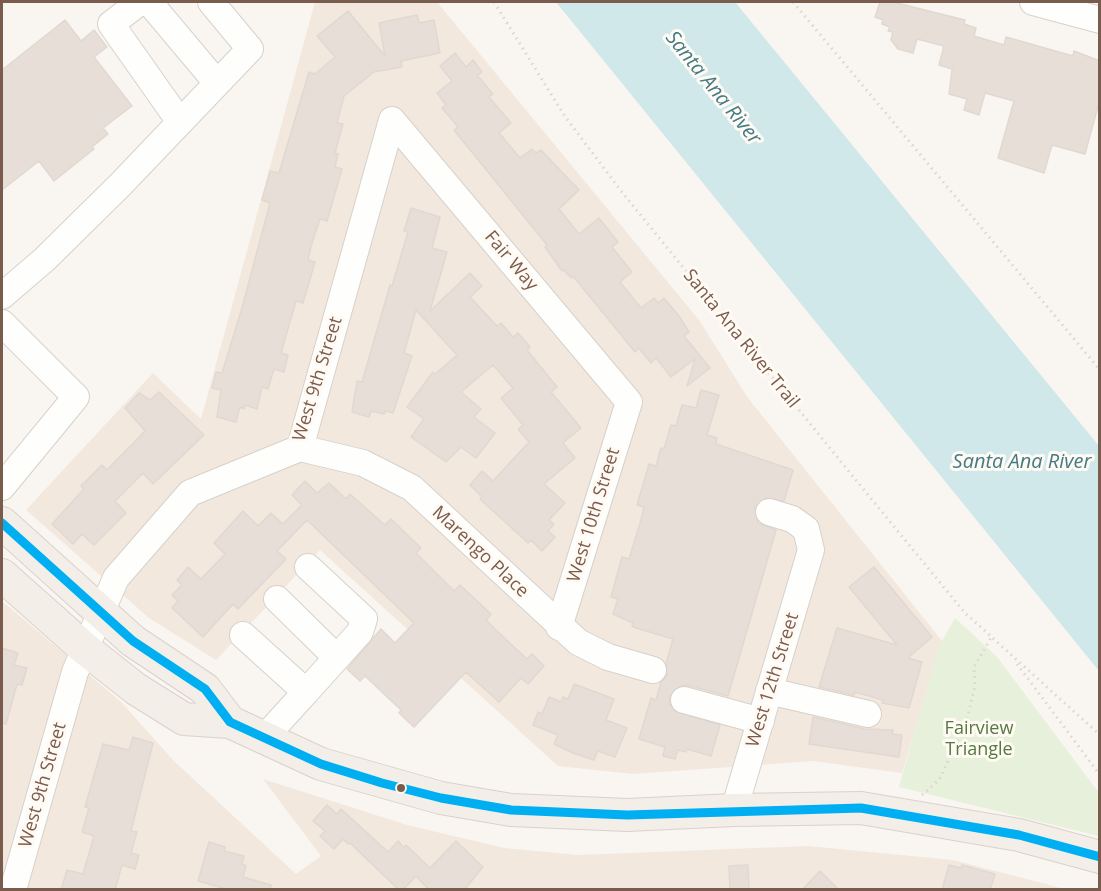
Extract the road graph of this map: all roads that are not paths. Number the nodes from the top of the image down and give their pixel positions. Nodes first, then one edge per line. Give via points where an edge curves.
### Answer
1 (140, 2) edge
2 (149, 2) edge
3 (211, 2) edge
4 (1033, 2) edge
5 (1100, 20) edge
6 (217, 83) junction
7 (392, 120) joint
8 (180, 122) junction
9 (2, 296) edge
10 (2, 323) edge
11 (629, 402) joint
12 (300, 448) junction
13 (2, 487) edge
14 (769, 512) dead end
15 (2, 523) edge
16 (308, 567) dead end
17 (2, 575) edge
18 (277, 599) dead end
19 (99, 612) junction
20 (559, 627) junction
21 (243, 635) dead end
22 (84, 648) junction
23 (336, 657) junction
24 (653, 670) dead end
25 (769, 691) junction
26 (306, 692) junction
27 (684, 700) dead end
28 (868, 714) dead end
29 (760, 721) junction
30 (230, 722) junction
31 (264, 739) junction
32 (734, 810) junction
33 (1100, 857) edge
34 (13, 890) edge

1 - 8 street via 111,24
2 - 6 street
3 - 6 street via 250,49
4 - 5 street
6 - 8 street
7 - 11 street, Fair Way
7 - 12 street, West 9th Street
8 - 9 street via 45,259
10 - 13 street via 76,397
11 - 20 street, West 10th Street
12 - 19 street, West 9th Street via 190,493 116,578
12 - 20 street, Marengo Place via 363,463 412,488
14 - 25 street, West 12th Street via 792,519 806,530 811,550
15 - 19 main road
16 - 23 street via 364,619 360,632
17 - 22 main road
18 - 23 street
19 - 22 street, West 9th Street
19 - 30 main road via 205,689
20 - 24 street, Marengo Place via 601,654
21 - 26 street
22 - 30 main road via 136,689 184,719
22 - 34 street, West 9th Street
23 - 26 street
25 - 28 street
25 - 29 street, West 12th Street
26 - 31 street
27 - 29 street
29 - 32 street, West 12th Street
30 - 31 main road
31 - 32 main road via 321,764 382,783 511,810 627,815
32 - 33 main road via 861,808 1020,835

